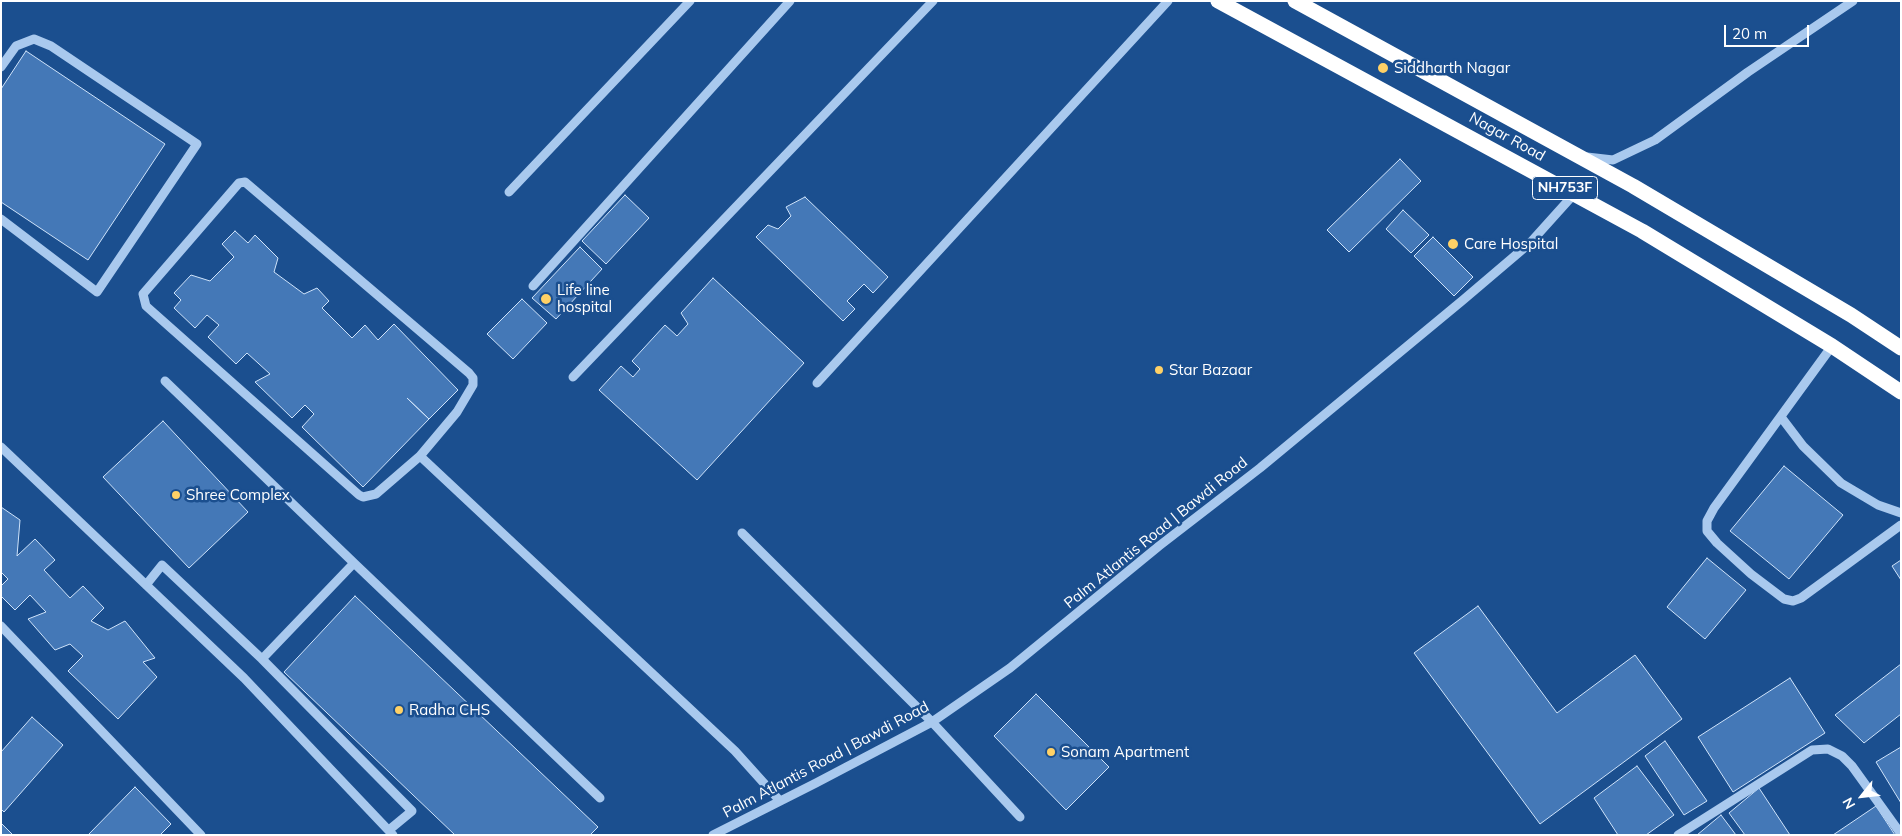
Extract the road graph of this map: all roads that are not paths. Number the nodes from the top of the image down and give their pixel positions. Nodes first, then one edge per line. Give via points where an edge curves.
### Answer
1 (690, 1) edge
2 (790, 1) edge
3 (933, 1) edge
4 (1168, 1) edge
5 (1218, 1) edge
6 (1295, 1) edge
7 (1852, 1) edge
8 (1243, 7) edge
9 (1, 67) edge
10 (1572, 154) junction
11 (509, 192) dead end
12 (1575, 194) junction
13 (1, 219) edge
14 (533, 286) dead end
15 (1832, 346) junction
16 (1901, 348) edge
17 (573, 377) dead end
18 (164, 381) dead end
19 (817, 383) dead end
20 (1901, 392) edge
21 (1781, 417) junction
22 (1, 447) edge
23 (420, 456) junction
24 (1901, 513) edge
25 (1901, 524) edge
26 (742, 533) dead end
27 (354, 563) junction
28 (146, 585) junction
29 (1, 626) edge
30 (262, 659) junction
31 (932, 722) junction
32 (600, 798) dead end
33 (780, 801) junction
34 (1020, 817) dead end
35 (391, 833) edge
36 (1901, 834) edge
37 (201, 835) edge
38 (713, 835) edge
39 (1678, 835) edge

1 - 11 street
2 - 14 street
3 - 17 street
4 - 19 street
5 - 8 highway, Nagar Road / NH753F
6 - 10 highway, Nagar Road / NH753F
7 - 10 street via 1655,140 1613,160
8 - 12 highway, Nagar Road / NH753F
9 - 13 street via 16,46 34,39 51,46 197,144 97,292
10 - 16 highway, Nagar Road / NH753F via 1633,186
12 - 15 highway, Nagar Road / NH753F
12 - 31 street, Palm Atlantis Road | Bawdi Road via 1530,243 1260,468 1010,668
15 - 20 highway, Nagar Road / NH753F
15 - 21 street
18 - 27 street
21 - 24 street via 1803,446 1841,483 1878,505
21 - 25 street via 1707,521 1706,530 1751,574 1784,599 1793,601
22 - 28 street
23 - 23 street via 376,494 359,495 146,306 143,294 238,183 245,182 473,378 457,412
23 - 33 street via 735,751
26 - 31 street
27 - 30 street
27 - 32 street
28 - 30 street via 162,565
28 - 35 street via 244,678
29 - 37 street
30 - 35 street via 412,811
31 - 33 street, Palm Atlantis Road | Bawdi Road
31 - 34 street
33 - 38 street, Palm Atlantis Road | Bawdi Road
36 - 39 street via 1852,766 1828,749 1812,750

